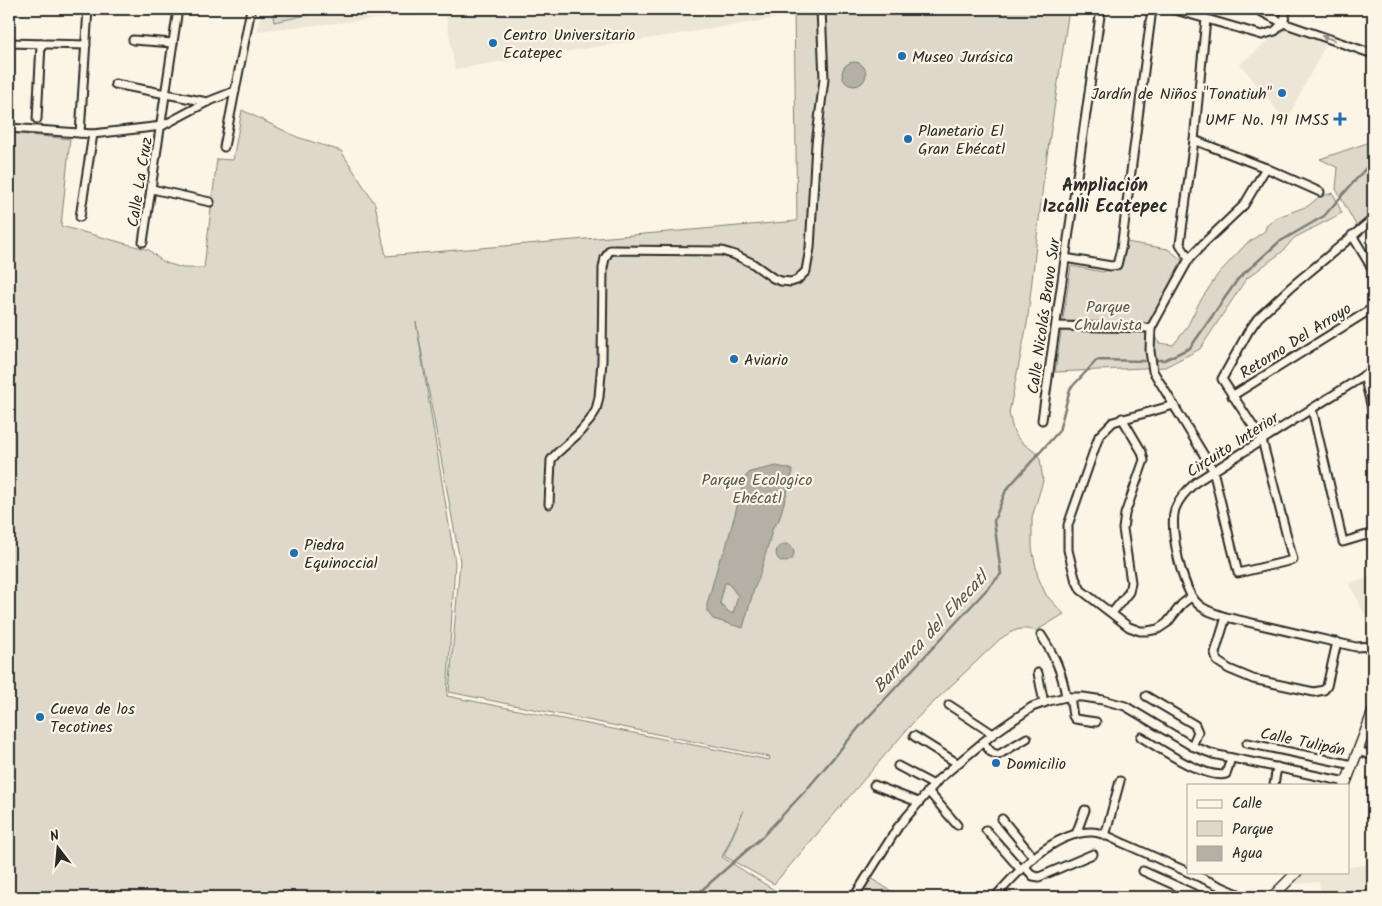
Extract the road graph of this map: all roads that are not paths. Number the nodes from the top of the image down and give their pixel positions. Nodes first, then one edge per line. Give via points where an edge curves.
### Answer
1 (88, 9) edge
2 (178, 9) edge
3 (251, 9) edge
4 (821, 9) edge
5 (1152, 9) edge
6 (1172, 9) edge
7 (1202, 9) edge
8 (1256, 9) edge
9 (1287, 9) edge
10 (1103, 10) edge
11 (1206, 19) junction
12 (1284, 22) junction
13 (133, 40) dead end
14 (9, 43) edge
15 (173, 43) junction
16 (41, 44) junction
17 (86, 44) junction
18 (1373, 54) edge
19 (115, 84) dead end
20 (235, 91) junction
21 (166, 94) junction
22 (207, 102) junction
23 (37, 119) dead end
24 (162, 126) junction
25 (9, 128) edge
26 (80, 133) junction
27 (93, 134) junction
28 (1194, 140) junction
29 (224, 147) dead end
30 (1266, 168) junction
31 (152, 189) junction
32 (1320, 192) dead end
33 (210, 202) dead end
34 (80, 217) dead end
35 (1373, 219) edge
36 (1352, 235) junction
37 (143, 242) dead end
38 (1065, 258) junction
39 (1189, 260) junction
40 (1373, 270) edge
41 (1373, 308) edge
42 (1056, 326) junction
43 (1152, 328) junction
44 (1373, 370) edge
45 (1364, 375) junction
46 (1232, 396) junction
47 (1174, 405) junction
48 (1312, 409) junction
49 (1373, 413) edge
50 (1122, 418) junction
51 (1042, 420) dead end
52 (1262, 440) junction
53 (1213, 470) junction
54 (549, 504) dead end
55 (1373, 533) edge
56 (1191, 597) junction
57 (1112, 613) junction
58 (1226, 617) junction
59 (1041, 636) dead end
60 (1337, 642) junction
61 (1373, 646) edge
62 (1038, 673) dead end
63 (1146, 696) dead end
64 (1068, 697) junction
65 (1044, 702) junction
66 (950, 705) dead end
67 (1373, 711) edge
68 (1096, 722) dead end
69 (993, 734) junction
70 (914, 736) dead end
71 (1141, 737) dead end
72 (1027, 738) dead end
73 (983, 742) junction
74 (1247, 743) dead end
75 (1192, 746) junction
76 (1359, 751) junction
77 (1373, 754) edge
78 (1231, 758) junction
79 (957, 763) junction
80 (1353, 765) junction
81 (898, 766) dead end
82 (1277, 768) junction
83 (1120, 782) dead end
84 (1345, 783) edge
85 (1274, 784) edge
86 (874, 785) dead end
87 (934, 785) junction
88 (928, 792) junction
89 (918, 802) junction
90 (1085, 810) dead end
91 (1002, 819) dead end
92 (957, 825) dead end
93 (986, 830) dead end
94 (1076, 834) junction
95 (1105, 836) junction
96 (1093, 854) dead end
97 (1034, 858) junction
98 (1023, 869) junction
99 (1143, 872) dead end
100 (1187, 872) edge
101 (1192, 874) edge
102 (1295, 874) edge
103 (854, 897) edge
104 (996, 897) edge
105 (1201, 897) edge
106 (1244, 897) edge
107 (1272, 897) edge

1 - 17 street
2 - 15 street, Calle La Cruz
3 - 20 street
4 - 54 street via 824,78 806,271 797,280 781,281 722,251 610,250 603,268 602,361 596,410 578,434 551,460
5 - 38 street via 1117,265
6 - 11 street
7 - 11 street
8 - 12 street
9 - 12 street
10 - 38 street, Calle Nicolás Bravo Sur
11 - 12 street via 1262,35 1275,31
11 - 28 street
18 -> 12 street
13 - 15 street
14 - 16 street
15 - 21 street, Calle La Cruz
16 - 17 street
16 - 23 street
17 - 26 street
19 - 21 street
20 - 22 street
20 - 29 street
21 - 22 street
21 - 24 street, Calle La Cruz
22 - 24 street
24 - 27 street
24 - 31 street, Calle La Cruz
25 - 26 street
26 - 27 street
27 - 34 street
28 - 30 street
28 - 39 street via 1180,244
30 - 32 street
30 - 39 street via 1244,205
31 - 33 street
31 - 37 street, Calle La Cruz
35 - 36 street, Retorno Del Arroyo
36 - 40 street
36 - 46 street, Retorno Del Arroyo via 1258,318 1222,379
38 - 42 street, Calle Nicolás Bravo Sur
39 - 43 street
41 - 46 street, Retorno Del Arroyo
42 - 43 street
42 - 51 street, Calle Nicolás Bravo Sur
43 - 47 street via 1150,352 1153,371
44 - 45 street, Circuito Interior
45 - 48 street, Circuito Interior
45 - 49 street
46 - 52 street, Retorno Del Arroyo
47 - 50 street
47 - 53 street
48 - 52 street, Circuito Interior
48 - 55 street via 1343,542
50 - 57 street via 1144,460 1123,529 1131,582 1129,592
50 - 57 street via 1099,436 1068,525 1068,550 1078,584 1081,590
52 - 53 street, Circuito Interior
52 - 53 street, Retorno Del Arroyo via 1293,560 1238,573
53 - 56 street, Circuito Interior via 1182,495 1173,517 1182,571
56 - 57 street via 1158,629 1140,631 1129,627
56 - 58 street via 1198,605
58 - 60 street
58 - 60 street via 1215,653 1217,661 1228,669 1253,678 1305,690 1319,692 1327,686
59 - 64 street via 1062,674
60 - 61 street via 1356,647
62 - 65 street
63 - 75 street via 1195,725 1198,732
64 - 65 street
64 - 68 street via 1075,719
64 - 75 street via 1125,706
65 - 69 street
66 - 69 street
67 - 76 main road
69 - 73 street
70 - 79 street
71 - 78 street via 1184,762 1215,774 1226,774
72 - 73 street via 998,755
73 - 79 street
74 - 80 street, Calle Tulipán
75 - 78 street
76 - 77 street
76 - 80 main road
78 - 82 street
79 - 87 street
80 - 84 main road
81 - 87 street
82 - 84 street
82 - 85 street
83 - 95 street
86 - 89 street
87 - 88 street
88 - 89 street
88 - 92 street
89 - 103 street via 883,849
90 - 94 street
91 - 97 street
93 - 98 street
94 - 95 street via 1094,832
94 - 97 street via 1056,842
95 - 100 street
96 - 98 street via 1039,877
97 - 98 street
98 - 104 street
99 - 105 street
101 - 106 street
102 - 107 main road

